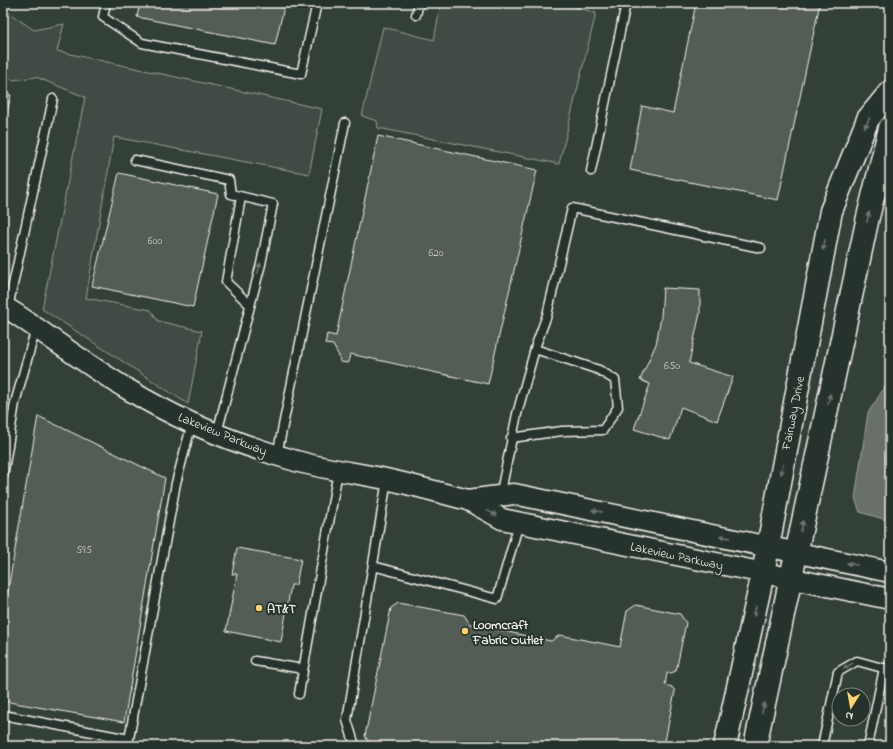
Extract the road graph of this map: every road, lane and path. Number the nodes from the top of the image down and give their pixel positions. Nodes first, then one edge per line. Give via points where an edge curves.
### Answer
1 (106, 3) edge
2 (317, 3) edge
3 (419, 3) edge
4 (626, 3) edge
5 (416, 15) dead end
6 (890, 92) edge
7 (53, 100) dead end
8 (345, 123) dead end
9 (890, 128) edge
10 (135, 160) dead end
11 (591, 171) dead end
12 (241, 197) junction
13 (762, 248) dead end
14 (250, 305) junction
15 (6, 308) edge
16 (36, 327) junction
17 (535, 349) junction
18 (192, 422) junction
19 (217, 433) junction
20 (511, 438) junction
21 (277, 455) junction
22 (338, 470) junction
23 (3, 476) edge
24 (387, 480) junction
25 (500, 496) junction
26 (468, 500) junction
27 (519, 522) junction
28 (768, 546) junction
29 (796, 552) junction
30 (373, 566) junction
31 (763, 572) junction
32 (890, 572) edge
33 (791, 578) junction
34 (890, 599) edge
35 (255, 661) dead end
36 (303, 669) junction
37 (887, 669) edge
38 (299, 694) dead end
39 (3, 715) edge
40 (355, 746) edge
41 (725, 746) edge
42 (755, 746) edge
43 (822, 746) edge
44 (868, 746) edge

1 - 2 lane via 103,17 142,43 301,74
3 - 5 lane
4 - 11 lane
6 -> 28 main road, Fairway Drive via 868,119 831,211
7 - 15 lane
8 - 21 lane
29 -> 9 main road via 868,217
10 - 12 lane via 229,180 231,194
12 - 14 lane via 226,282
14 -> 12 lane via 273,204
13 - 17 lane via 572,208 547,315
14 - 19 lane
15 - 16 street, Lakeview Parkway
16 - 18 street, Lakeview Parkway via 102,374
16 - 23 lane via 15,403
17 - 20 lane
17 - 20 lane via 599,370 615,380 618,407 603,430 562,431
18 - 19 street, Lakeview Parkway
18 - 39 lane via 176,483 129,739
19 - 21 street, Lakeview Parkway
20 - 25 lane
21 - 22 street, Lakeview Parkway
22 - 24 street, Lakeview Parkway
22 - 36 lane
24 - 26 street, Lakeview Parkway
24 - 30 lane
25 - 26 street, Lakeview Parkway
28 -> 25 street, Lakeview Parkway via 514,494
26 -> 27 street, Lakeview Parkway via 502,519
27 - 30 lane via 497,599
27 - 31 street, Lakeview Parkway
28 - 29 street, Lakeview Parkway
28 - 31 main road, Fairway Drive
32 -> 29 street, Lakeview Parkway
29 - 33 main road
30 - 40 lane via 347,720
31 - 33 street, Lakeview Parkway
31 -> 41 main road, Fairway Drive
33 - 34 street, Lakeview Parkway
42 -> 33 main road
35 - 36 lane
36 - 38 lane
37 -> 43 lane via 857,661 838,672
37 - 44 lane

